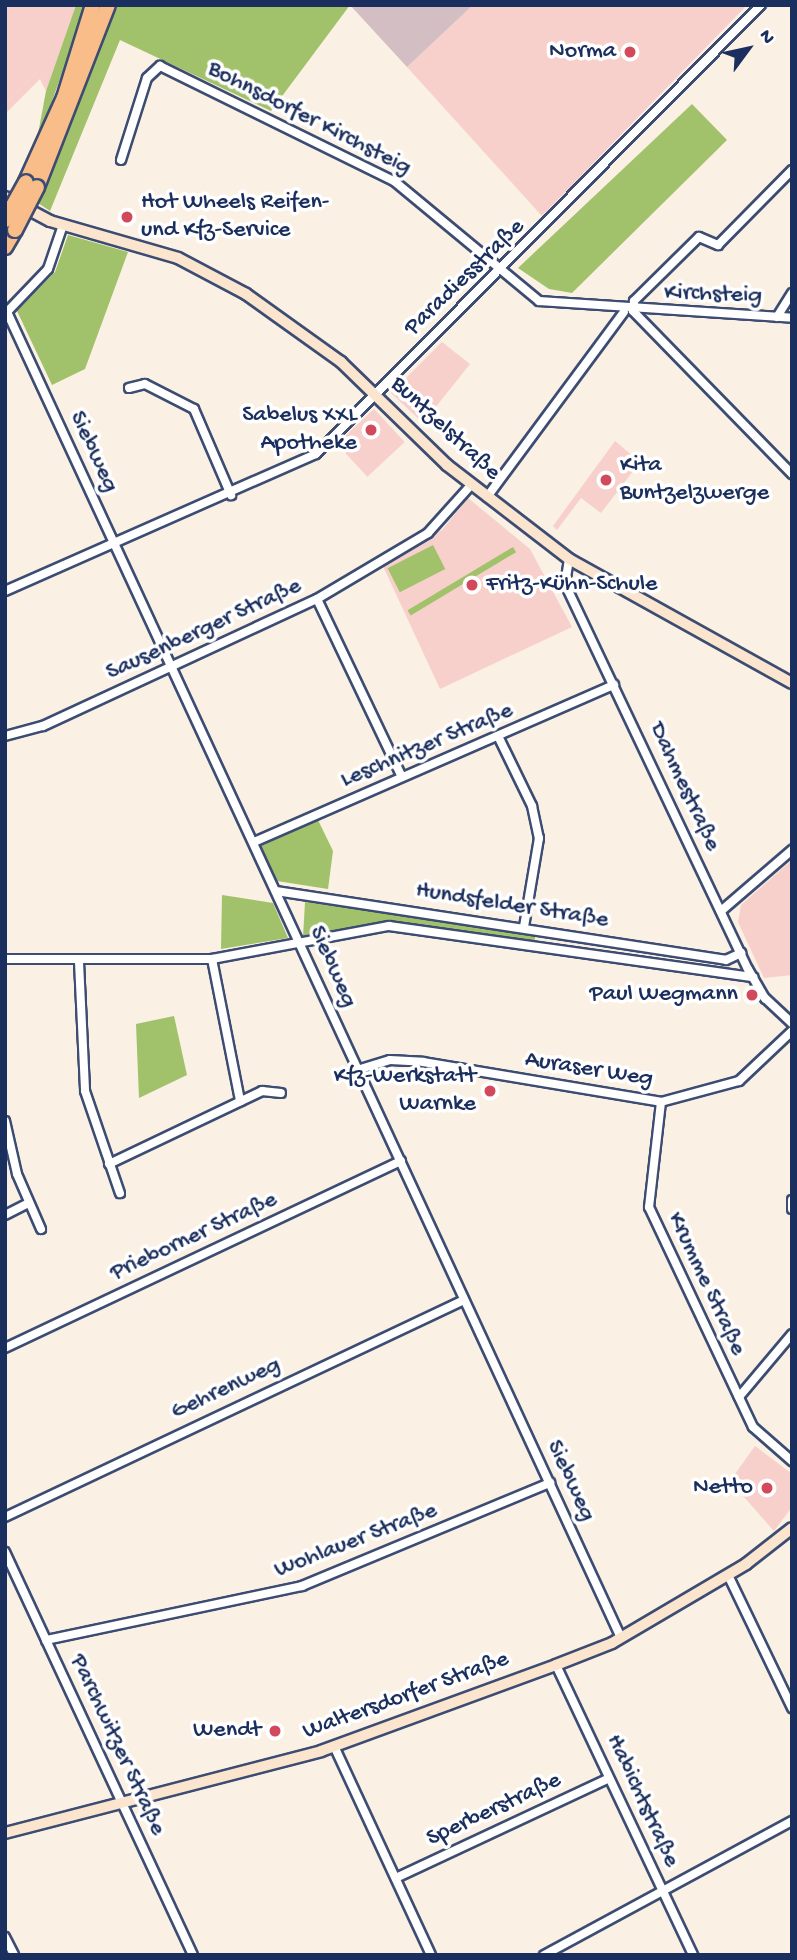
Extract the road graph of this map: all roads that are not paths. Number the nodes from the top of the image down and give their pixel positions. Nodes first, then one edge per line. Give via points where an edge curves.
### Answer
1 (93, 5) edge
2 (108, 5) edge
3 (761, 5) edge
4 (121, 160) dead end
5 (792, 170) edge
6 (31, 185) junction
7 (6, 196) edge
8 (10, 225) edge
9 (63, 225) junction
10 (5, 247) edge
11 (502, 270) junction
12 (792, 293) edge
13 (629, 312) junction
14 (6, 313) edge
15 (777, 317) junction
16 (792, 318) edge
17 (129, 388) dead end
18 (376, 393) junction
19 (792, 474) edge
20 (471, 485) junction
21 (232, 495) junction
22 (487, 498) junction
23 (115, 546) junction
24 (569, 559) junction
25 (5, 591) edge
26 (317, 598) junction
27 (172, 667) junction
28 (792, 683) edge
29 (614, 685) junction
30 (5, 736) edge
31 (499, 738) junction
32 (401, 775) junction
33 (254, 842) junction
34 (792, 850) edge
35 (276, 891) junction
36 (721, 911) junction
37 (524, 928) junction
38 (300, 943) junction
39 (741, 953) junction
40 (5, 959) edge
41 (212, 959) junction
42 (79, 962) junction
43 (753, 977) junction
44 (792, 1023) edge
45 (792, 1031) edge
46 (357, 1070) junction
47 (281, 1093) dead end
48 (240, 1101) junction
49 (661, 1102) junction
50 (5, 1121) edge
51 (401, 1161) junction
52 (109, 1164) junction
53 (120, 1194) dead end
54 (792, 1200) edge
55 (29, 1203) junction
56 (792, 1209) edge
57 (5, 1215) edge
58 (41, 1229) dead end
59 (464, 1300) junction
60 (792, 1334) edge
61 (5, 1348) edge
62 (739, 1397) junction
63 (792, 1461) edge
64 (550, 1483) junction
65 (5, 1517) edge
66 (792, 1528) edge
67 (5, 1552) edge
68 (728, 1575) junction
69 (621, 1637) junction
70 (47, 1640) junction
71 (556, 1665) junction
72 (792, 1708) edge
73 (334, 1746) junction
74 (609, 1778) junction
75 (122, 1801) junction
76 (792, 1821) edge
77 (5, 1833) edge
78 (396, 1878) junction
79 (662, 1889) junction
80 (5, 1937) edge
81 (14, 1955) edge
82 (193, 1955) edge
83 (431, 1955) edge
84 (544, 1955) edge
85 (693, 1955) edge

1 - 6 highway
2 - 6 highway
3 - 11 street, Paradiesstraße
4 - 11 street, Bohnsdorfer Kirchsteig via 148,78 160,66 394,181
5 - 13 street via 718,245 699,237 634,301
6 - 8 highway, bridge
7 - 9 street, Buntzelstraße
8 - 10 highway
9 - 14 street via 48,269
9 - 18 street, Buntzelstraße via 162,253 213,275 289,322
11 - 13 street, Bohnsdorfer Kirchsteig via 548,304
11 - 18 street, Paradiesstraße
12 - 15 street
13 - 15 street, Kirchsteig
13 - 19 street
13 - 22 street
14 - 23 street, Siebweg
15 - 16 street, Kirchsteig
17 - 21 street via 145,384 194,409
18 - 20 street, Buntzelstraße
18 - 21 street, Paradiesstraße via 316,454
20 - 22 street, Buntzelstraße
20 - 26 street, Sausenberger Straße via 428,533
21 - 23 street, Paradiesstraße
22 - 24 street, Buntzelstraße
23 - 25 street, Paradiesstraße
23 - 27 street, Siebweg
24 - 28 street, Buntzelstraße
24 - 29 street, Dahmestraße via 565,584
26 - 27 street, Sausenberger Straße
26 - 32 street
27 - 30 street, Sausenberger Straße via 43,726
27 - 33 street, Siebweg
29 - 31 street, Leschnitzer Straße
29 - 36 street, Dahmestraße
31 - 32 street, Leschnitzer Straße via 418,775
31 - 37 street via 532,806 539,838
32 - 33 street, Leschnitzer Straße
33 - 35 street, Siebweg
34 - 36 street
35 - 37 street, Hundsfelder Straße
35 - 38 street, Siebweg
36 - 39 street, Dahmestraße
37 - 39 street, Hundsfelder Straße via 726,960
38 - 41 street, Hundsfelder Straße
38 - 43 street, Hundsfelder Straße via 357,927 408,927
38 - 46 street, Siebweg
39 - 43 street, Dahmestraße
40 - 42 street, Hundsfelder Straße
41 - 42 street, Hundsfelder Straße
41 - 48 street
42 - 52 street via 80,1056 92,1121
43 - 44 street, Dahmestraße
45 - 49 street, Auraser Weg via 739,1081
46 - 49 street, Auraser Weg via 380,1062 423,1062
46 - 51 street, Siebweg
47 - 48 street via 262,1091
48 - 52 street
49 - 62 street, Krumme Straße via 649,1207
50 - 55 street
51 - 59 street, Siebweg
51 - 61 street, Prieborner Straße
52 - 53 street
54 - 56 street
55 - 57 street
55 - 58 street
59 - 64 street, Siebweg
59 - 65 street, Gehrenweg
60 - 62 street, Krumme Straße
62 - 63 street, Krumme Straße via 757,1433
64 - 69 street, Siebweg
64 - 70 street, Wohlauer Straße via 302,1586
66 - 68 street, Waltersdorfer Straße
67 - 70 street, Parchwitzer Straße
68 - 69 street, Waltersdorfer Straße
68 - 72 street
69 - 71 street, Waltersdorfer Straße
70 - 75 street, Parchwitzer Straße
71 - 73 street, Waltersdorfer Straße
71 - 74 street, Habichtstraße
73 - 75 street, Waltersdorfer Straße
73 - 78 street
74 - 78 street, Sperberstraße
74 - 79 street, Habichtstraße
75 - 77 street, Waltersdorfer Straße
75 - 82 street, Parchwitzer Straße
76 - 79 street
78 - 83 street
79 - 84 street
79 - 85 street, Habichtstraße
80 - 81 street

